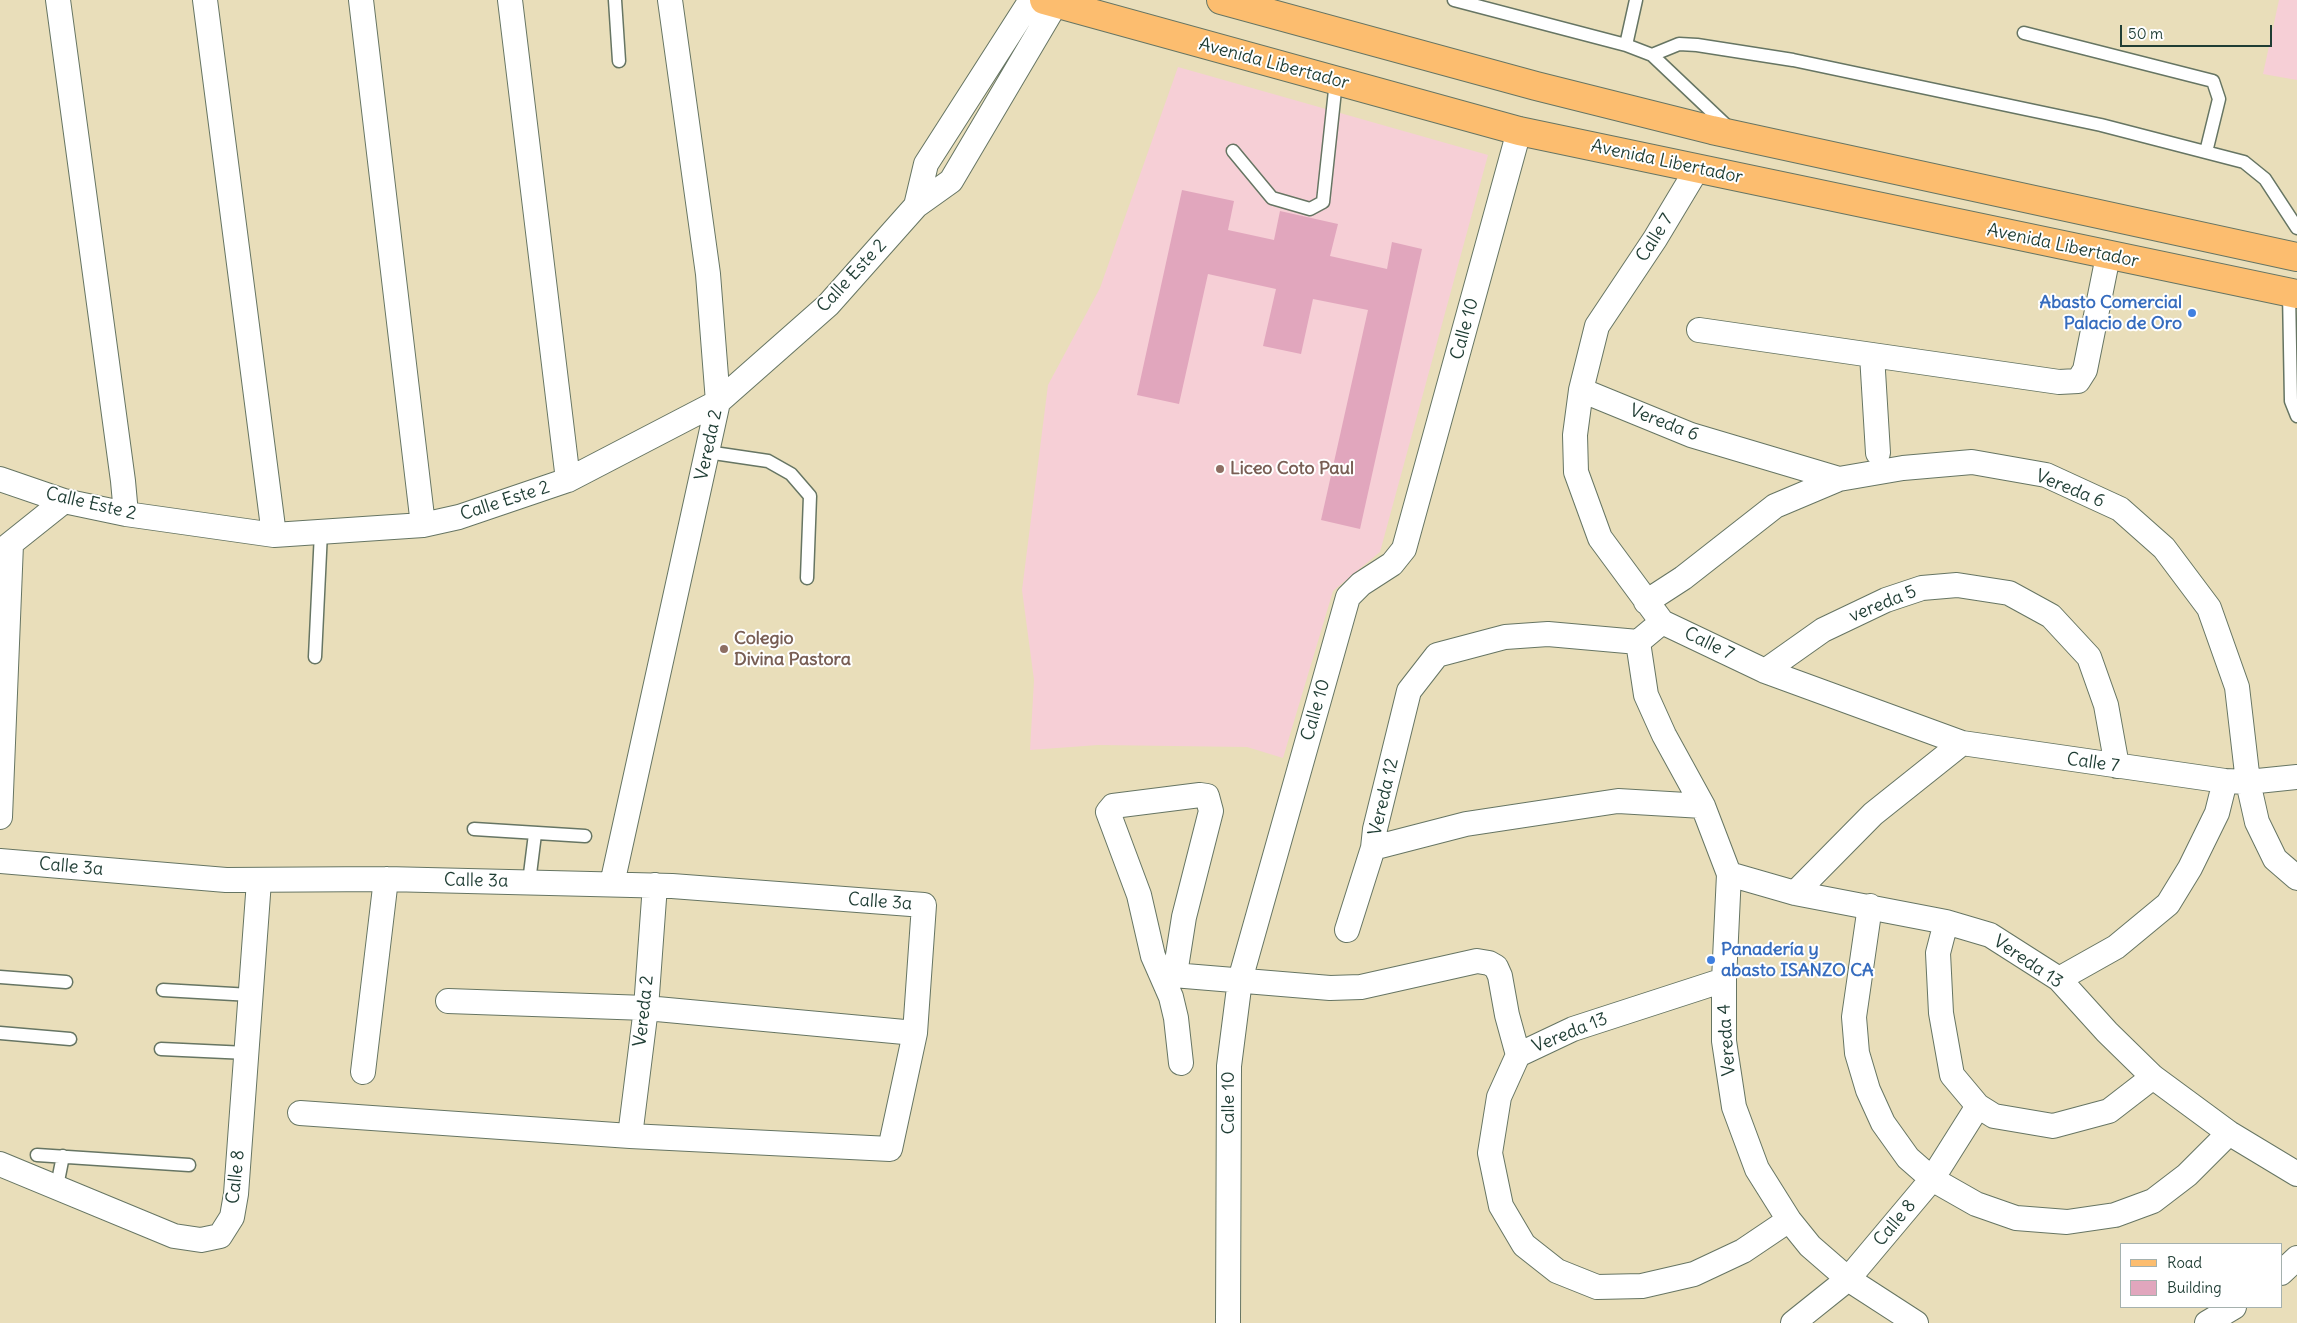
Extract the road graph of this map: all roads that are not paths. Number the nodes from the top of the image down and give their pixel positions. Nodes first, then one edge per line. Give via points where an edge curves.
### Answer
1 (58, 0) edge
2 (205, 0) edge
3 (361, 0) edge
4 (510, 0) edge
5 (615, 0) edge
6 (670, 0) edge
7 (1221, 0) edge
8 (1454, 0) edge
9 (1636, 0) edge
10 (1047, 1) edge
11 (2024, 33) dead end
12 (1626, 45) junction
13 (1652, 56) junction
14 (619, 61) dead end
15 (1336, 81) junction
16 (1519, 131) junction
17 (1736, 135) junction
18 (1233, 151) dead end
19 (2206, 152) junction
20 (1697, 169) junction
21 (2297, 228) edge
22 (2108, 256) junction
23 (2297, 257) edge
24 (2293, 293) edge
25 (1699, 330) dead end
26 (1872, 354) junction
27 (2294, 354) edge
28 (1581, 390) junction
29 (718, 402) junction
30 (2297, 416) edge
31 (707, 452) junction
32 (1878, 453) dead end
33 (0, 479) edge
34 (1839, 479) junction
35 (568, 480) junction
36 (64, 502) junction
37 (126, 514) junction
38 (423, 525) junction
39 (320, 532) junction
40 (274, 535) junction
41 (6, 548) edge
42 (807, 578) dead end
43 (1646, 602) junction
44 (1662, 622) junction
45 (1638, 642) junction
46 (315, 657) dead end
47 (1765, 671) junction
48 (1962, 743) junction
49 (2, 752) edge
50 (2116, 766) junction
51 (2297, 777) edge
52 (2236, 781) junction
53 (1703, 806) junction
54 (0, 816) edge
55 (474, 828) dead end
56 (535, 834) junction
57 (585, 836) dead end
58 (1373, 848) junction
59 (0, 861) edge
60 (1729, 874) junction
61 (2297, 878) edge
62 (386, 879) junction
63 (259, 881) junction
64 (529, 882) junction
65 (612, 884) junction
66 (655, 885) junction
67 (1795, 893) junction
68 (1870, 906) junction
69 (1946, 922) junction
70 (1347, 930) dead end
71 (1168, 974) junction
72 (0, 977) edge
73 (2059, 979) junction
74 (1240, 980) junction
75 (1724, 980) junction
76 (66, 982) dead end
77 (163, 990) dead end
78 (251, 995) junction
79 (448, 1001) dead end
80 (646, 1008) junction
81 (0, 1033) edge
82 (914, 1033) junction
83 (70, 1039) dead end
84 (161, 1049) dead end
85 (247, 1053) junction
86 (1518, 1055) junction
87 (1181, 1064) dead end
88 (363, 1072) dead end
89 (2153, 1077) junction
90 (1978, 1106) junction
91 (300, 1113) dead end
92 (2229, 1132) junction
93 (630, 1136) junction
94 (37, 1155) dead end
95 (63, 1156) junction
96 (0, 1164) edge
97 (189, 1165) dead end
98 (2297, 1174) edge
99 (1932, 1179) junction
100 (57, 1186) junction
101 (1789, 1220) junction
102 (2297, 1258) edge
103 (2282, 1272) edge
104 (1848, 1279) junction
105 (2232, 1308) edge
106 (1228, 1323) edge
107 (1793, 1323) edge
108 (1916, 1323) edge
109 (2207, 1323) edge

1 - 37 street
2 - 40 street
3 - 38 street
4 - 35 street
5 - 14 lane
6 - 29 street, Vereda 2 via 708,274
7 - 17 main road via 1526,84
8 - 12 lane
9 - 12 lane
10 - 15 main road, Avenida Libertador
10 - 29 street, Calle Este 2 via 951,181 916,206 828,305
11 - 19 lane via 2212,82 2219,99
12 - 13 lane
13 - 17 lane
13 - 19 lane via 1679,44 1793,60 2101,124
15 - 16 main road, Avenida Libertador
15 - 18 lane via 1322,202 1310,209 1272,198
16 - 20 main road, Avenida Libertador
16 - 74 street, Calle 10 via 1404,549 1392,564 1361,584 1348,597
17 - 23 main road
19 - 21 lane via 2244,162 2265,179
20 - 22 main road, Avenida Libertador
20 - 28 street, Calle 7 via 1597,326
22 - 24 main road, Avenida Libertador
22 - 26 street via 2085,370 2078,381 2059,382
24 - 27 lane
25 - 26 street
26 - 32 street
27 - 30 lane via 2291,401
28 - 34 street, Vereda 6 via 1691,435
28 - 43 street, Calle 7 via 1575,435 1576,472 1600,538
29 - 31 street, Vereda 2
29 - 35 street, Calle Este 2
31 - 42 lane via 768,461 791,474 810,496
31 - 65 street, Vereda 2
33 - 36 street, Calle Este 2
34 - 43 street via 1775,506 1683,578
34 - 52 street, Vereda 6 via 1903,468 1972,462 2046,475 2120,509 2164,548 2209,608 2237,687
35 - 38 street, Calle Este 2 via 459,518
36 - 37 street, Calle Este 2
36 - 41 street
37 - 40 street, Calle Este 2
38 - 39 street, Calle Este 2
39 - 40 street, Calle Este 2
39 - 46 lane
41 - 49 street
43 - 44 street, Calle 7
44 - 45 street
44 - 47 street, Calle 7
45 - 53 street, Vereda 4 via 1646,695
45 - 58 street, Vereda 12 via 1531,635 1505,637 1437,655 1409,691
47 - 48 street, Calle 7
47 - 50 street, vereda 5 via 1823,630 1886,600 1922,588 1957,586 2009,593 2051,616 2089,657 2106,705
48 - 50 street, Calle 7
48 - 67 street via 1873,814
49 - 54 street
50 - 52 street, Calle 7
51 - 52 street, Calle 7
52 - 61 street, Vereda 6 via 2275,859
52 - 73 street via 2168,904 2116,947
53 - 58 street, Vereda 12 via 1610,802 1466,824
53 - 60 street, Vereda 4
55 - 56 lane
56 - 57 lane
56 - 64 lane
58 - 70 street
59 - 63 street, Calle 3a
60 - 67 street, Vereda 13
60 - 75 street, Vereda 4
62 - 63 street, Calle 3a
62 - 64 street, Calle 3a
62 - 88 street
63 - 78 street, Calle 8
64 - 65 street, Calle 3a
65 - 66 street, Calle 3a
66 - 80 street, Vereda 2
66 - 82 street, Calle 3a via 924,905
67 - 68 street, Vereda 13
68 - 69 street, Vereda 13
68 - 99 street via 1854,1017 1858,1053 1868,1090 1884,1123 1908,1158
69 - 73 street, Vereda 13 via 1990,935
69 - 90 street via 1938,954 1941,1013 1952,1075
71 - 71 street via 1152,956 1131,868 1108,812 1114,806 1207,796 1211,811
71 - 74 street
71 - 87 street
72 - 76 lane
73 - 89 street, Vereda 13
74 - 86 street via 1330,988 1361,987 1477,961 1489,963 1496,967 1500,976 1506,1015
74 - 106 street, Calle 10 via 1229,1066
75 - 86 street, Vereda 13 via 1573,1029
75 - 101 street, Vereda 4 via 1724,1041 1734,1107 1757,1169
77 - 78 lane
78 - 85 street, Calle 8
79 - 80 street
80 - 82 street
80 - 93 street, Vereda 2
81 - 83 lane
82 - 93 street, Calle 3a via 890,1149
84 - 85 lane
85 - 100 street, Calle 8 via 236,1194 232,1217 220,1236 201,1240 174,1236
86 - 101 street, Vereda 13 via 1499,1097 1490,1153 1501,1206 1524,1245 1557,1271 1597,1287 1642,1286 1694,1274 1743,1251
89 - 90 street via 2109,1111 2053,1126 1994,1116
89 - 92 street, Vereda 13
90 - 99 street, Calle 8
91 - 93 street, Calle 3a
92 - 98 street, Vereda 13
92 - 99 street via 2187,1175 2153,1201 2115,1216 2067,1222 2016,1218 1976,1204
94 - 95 lane
95 - 97 lane
95 - 100 lane
96 - 100 street, Calle 8
99 - 104 street, Calle 8
101 - 104 street, Vereda 4 via 1810,1246
102 - 103 street
104 - 107 street, Calle 8
104 - 108 street, Vereda 4
105 - 109 street

